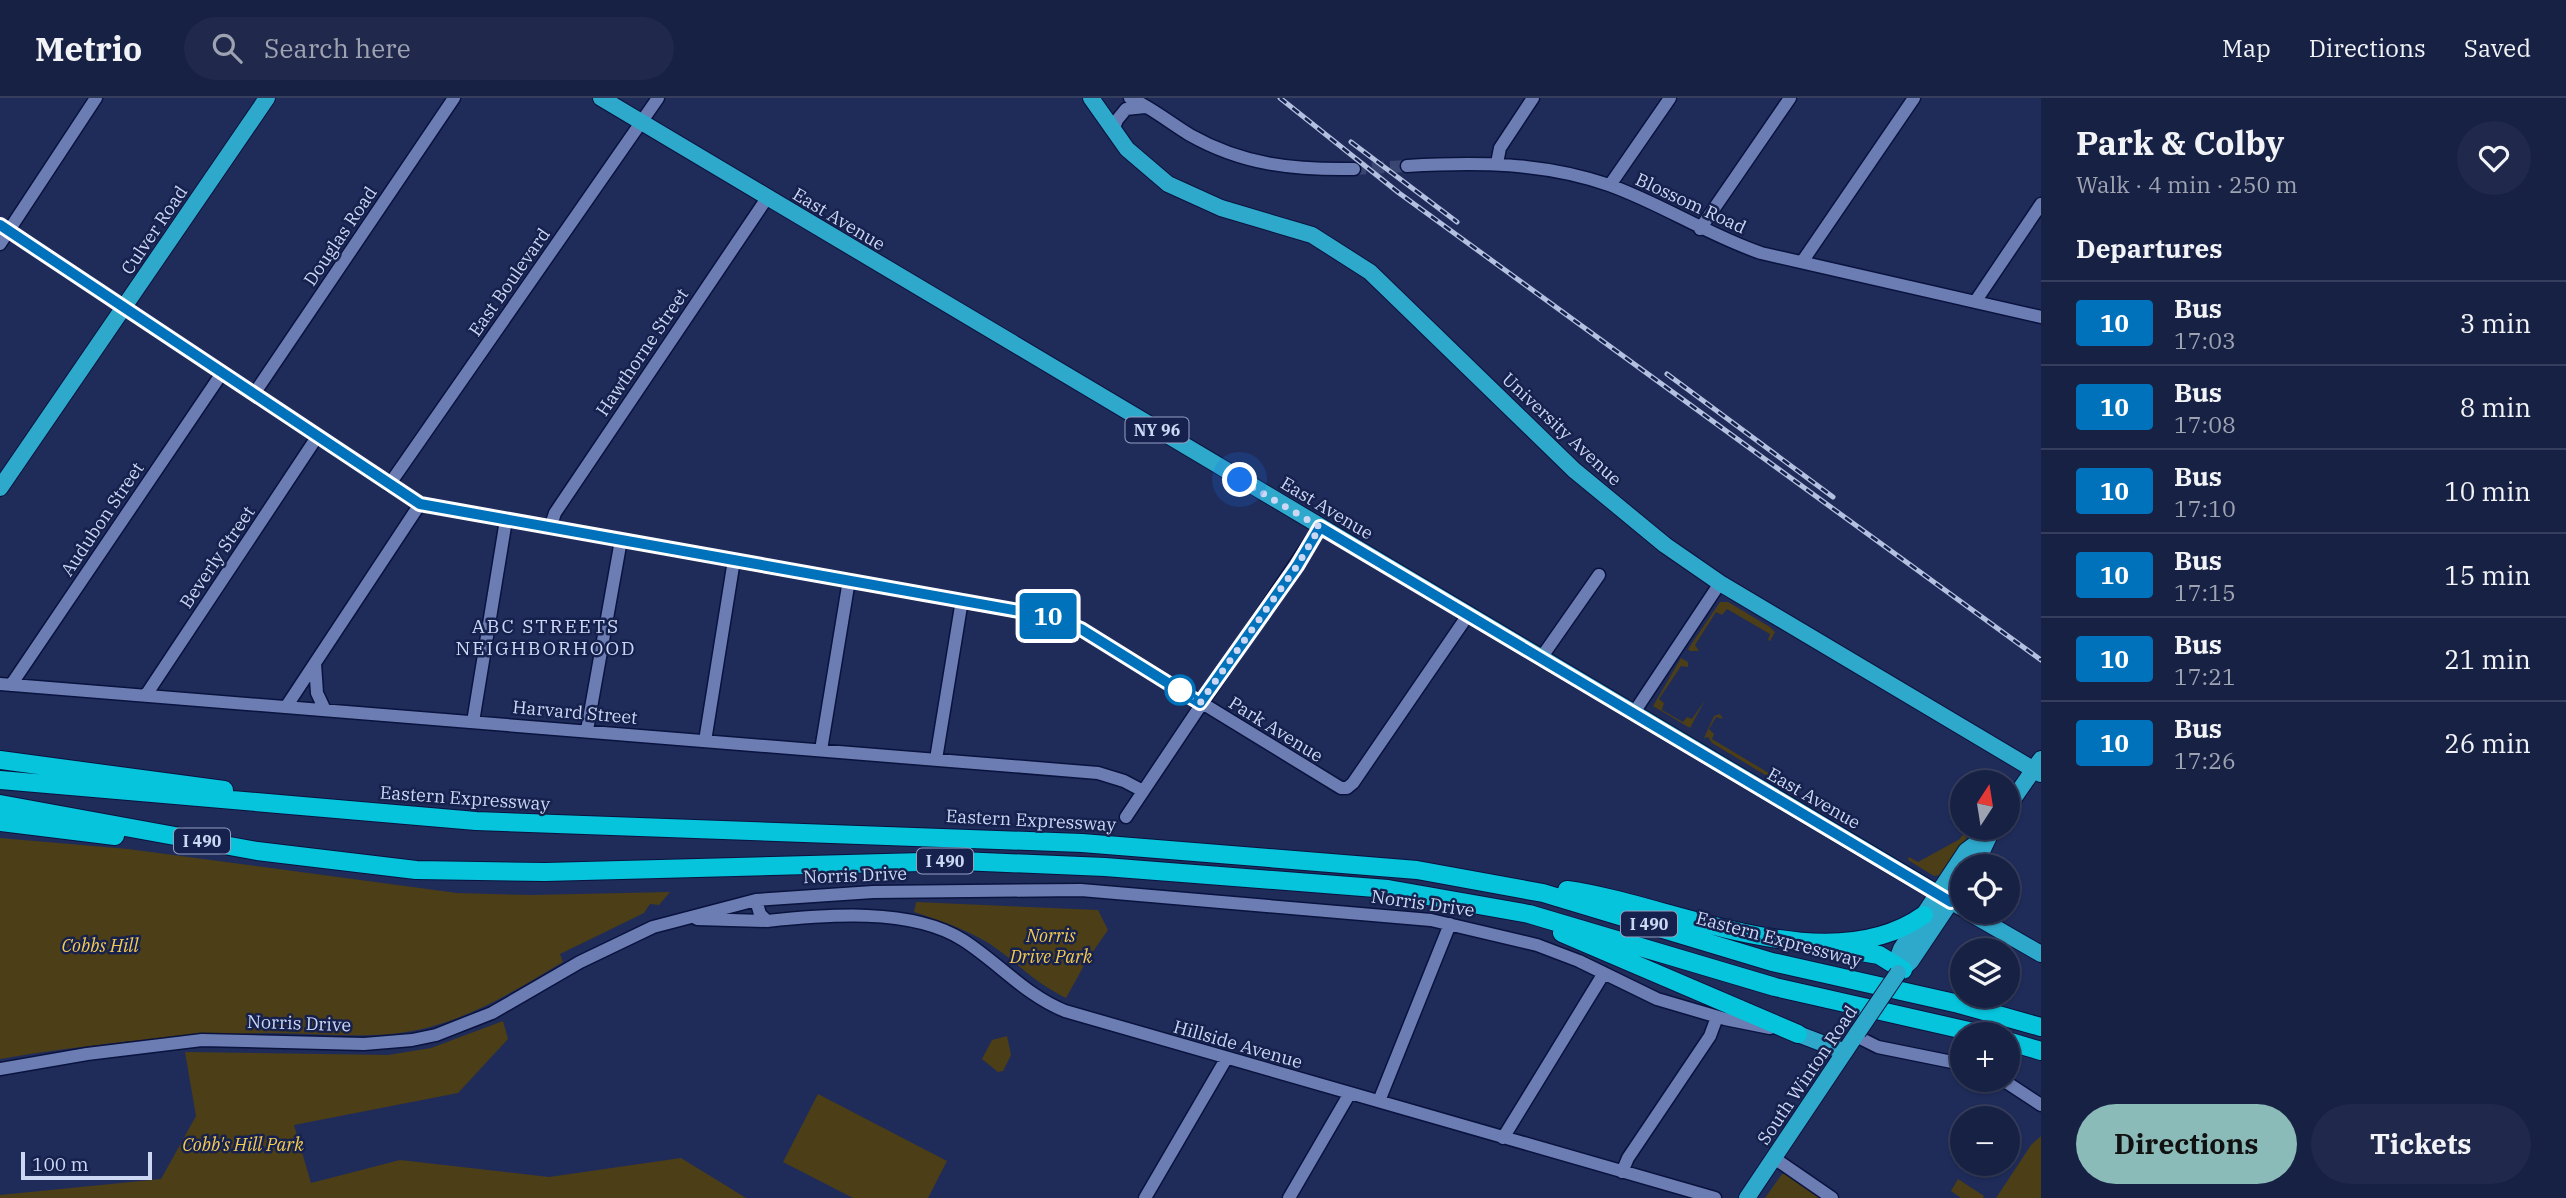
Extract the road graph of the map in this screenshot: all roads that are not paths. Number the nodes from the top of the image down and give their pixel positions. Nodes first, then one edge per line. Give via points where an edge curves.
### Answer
1 (96, 98) edge
2 (267, 98) edge
3 (454, 98) edge
4 (601, 98) edge
5 (658, 98) edge
6 (1091, 98) edge
7 (1130, 98) edge
8 (1533, 98) edge
9 (1670, 98) edge
10 (1790, 98) edge
11 (1914, 98) edge
12 (1147, 108) junction
13 (642, 123) junction
14 (1113, 131) junction
15 (1496, 163) junction
16 (1407, 166) tunnel mouth
17 (1353, 169) tunnel mouth
18 (1610, 185) junction
19 (767, 198) junction
20 (2041, 204) edge
21 (4, 228) edge
22 (1700, 229) junction
23 (0, 244) edge
24 (1802, 262) junction
25 (1975, 302) junction
26 (125, 306) junction
27 (2041, 317) edge
28 (222, 373) junction
29 (254, 394) junction
30 (317, 437) junction
31 (389, 485) junction
32 (0, 488) edge
33 (420, 504) junction
34 (506, 520) junction
35 (1320, 527) junction
36 (550, 528) junction
37 (621, 540) junction
38 (734, 560) junction
39 (1599, 575) dead end
40 (849, 580) junction
41 (1720, 583) junction
42 (962, 600) junction
43 (1468, 615) junction
44 (1541, 659) junction
45 (315, 664) junction
46 (5, 685) edge
47 (146, 695) junction
48 (1200, 703) junction
49 (286, 707) junction
50 (324, 710) junction
51 (1633, 714) junction
52 (473, 722) junction
53 (587, 730) junction
54 (705, 741) junction
55 (821, 750) junction
56 (936, 759) junction
57 (0, 760) edge
58 (2038, 768) edge
59 (0, 780) edge
60 (2041, 788) edge
61 (1143, 791) junction
62 (2020, 791) edge
63 (0, 804) edge
64 (379, 813) junction
65 (1126, 817) dead end
66 (0, 822) edge
67 (1978, 840) edge
68 (273, 853) junction
69 (1967, 854) edge
70 (1448, 874) junction
71 (756, 900) junction
72 (1950, 901) edge
73 (1483, 904) junction
74 (1924, 915) junction
75 (676, 920) junction
76 (767, 921) junction
77 (1450, 924) junction
78 (1989, 924) edge
79 (1775, 939) junction
80 (2041, 954) edge
81 (1899, 970) junction
82 (1604, 973) junction
83 (1927, 997) junction
84 (2041, 1014) edge
85 (1717, 1017) junction
86 (1950, 1027) edge
87 (2041, 1027) edge
88 (1798, 1034) junction
89 (1857, 1034) junction
90 (2020, 1045) edge
91 (1845, 1052) junction
92 (2041, 1053) edge
93 (1226, 1059) junction
94 (1950, 1062) edge
95 (0, 1069) edge
96 (2020, 1092) edge
97 (1350, 1093) junction
98 (2041, 1093) edge
99 (2026, 1096) junction
100 (1379, 1101) junction
101 (2041, 1105) edge
102 (1503, 1138) junction
103 (1774, 1158) junction
104 (1622, 1172) junction
105 (1145, 1198) edge
106 (1289, 1198) edge
107 (1715, 1198) edge
108 (1748, 1198) edge
109 (1832, 1198) edge

1 - 21 street
2 - 26 main road, Culver Road
3 - 29 street, Douglas Road
4 - 13 main road, East Avenue / NY 96
5 - 13 street, East Boulevard
6 - 14 main road, University Avenue
7 - 12 street
8 - 15 street via 1500,148
9 - 18 street
10 - 22 street
11 - 24 street
12 - 14 street via 1126,109
12 - 17 street via 1190,135 1246,160 1292,169
13 - 19 main road, East Avenue / NY 96
13 - 31 street, East Boulevard
14 - 41 main road, University Avenue via 1147,169 1168,184 1221,208 1312,235 1351,257 1391,289 1574,470 1643,528
15 - 16 street, Blossom Road
15 - 18 street, Blossom Road via 1555,170
18 - 22 street, Blossom Road
19 - 35 main road, East Avenue / NY 96
19 - 36 street, Hawthorne Street via 555,513
20 - 25 street
21 - 23 street
21 - 26 street, Park Avenue
22 - 24 street, Blossom Road via 1761,253
24 - 25 street, Blossom Road
25 - 27 street, Blossom Road
26 - 28 street, Park Avenue
26 - 32 main road, Culver Road
28 - 29 street, Park Avenue
28 - 46 street, Audubon Street
29 - 30 street, Park Avenue
30 - 31 street, Park Avenue
30 - 47 street, Beverly Street
31 - 33 street, Park Avenue
33 - 34 street, Park Avenue
33 - 45 street
34 - 36 street, Park Avenue
34 - 52 street
35 - 43 main road, East Avenue / NY 96
35 - 48 street
36 - 37 street, Park Avenue
37 - 38 street, Park Avenue
37 - 53 street
38 - 40 street, Park Avenue
38 - 54 street
39 - 44 street
40 - 42 street, Park Avenue
40 - 55 street
41 - 51 street
41 - 58 main road, University Avenue
42 - 48 street, Park Avenue via 1070,623
42 - 56 street
43 - 44 main road, East Avenue / NY 96
43 - 48 street, Park Avenue via 1345,789
44 - 51 main road, East Avenue / NY 96
45 - 49 street
45 - 50 street via 317,693
46 - 47 street, Harvard Street
47 - 49 street, Harvard Street
48 - 61 street
49 - 50 street, Harvard Street
50 - 52 street, Harvard Street
51 - 72 main road, East Avenue / NY 96
52 - 53 street, Harvard Street
53 - 54 street, Harvard Street
54 - 55 street, Harvard Street
55 - 56 street, Harvard Street
56 - 61 street, Harvard Street via 1098,773
57 - 64 highway
58 - 60 main road, University Avenue
58 - 62 main road
59 - 64 highway, Eastern Expressway / I 490
61 - 65 street
63 - 68 highway, I 490
64 - 70 highway, Eastern Expressway / I 490 via 571,826 1082,842
66 - 68 highway
67 - 69 main road, South Winton Road
68 - 73 highway, I 490 via 385,867 505,873 897,861 1024,862 1365,887
70 - 79 highway via 1598,895
70 - 83 highway, Eastern Expressway / I 490 via 1574,901 1772,962
71 - 75 street, Norris Drive
71 - 76 street
71 - 77 street, Norris Drive via 873,892 1081,890
72 - 74 main road, South Winton Road
72 - 81 main road, South Winton Road
73 - 86 highway, I 490 via 1583,928 1782,989
73 - 88 highway via 1597,946
74 - 79 highway via 1901,927 1862,937
74 - 81 main road, South Winton Road via 1899,952
75 - 76 street, Hillside Avenue
75 - 95 street, Norris Drive via 603,951 492,1013 436,1035 364,1044 202,1040
76 - 93 street, Hillside Avenue via 854,915 927,925 962,939 1047,1004
77 - 82 street, Norris Drive via 1537,945
77 - 100 street
78 - 80 main road
79 - 81 highway via 1876,954
81 - 89 main road, South Winton Road, bridge
82 - 85 street, Norris Drive via 1651,996
82 - 102 street
83 - 84 highway
83 - 87 highway, Eastern Expressway / I 490
85 - 88 street, Norris Drive
85 - 104 street via 1710,1036
88 - 91 main road, Norris Drive
89 - 91 main road, South Winton Road
89 - 94 street via 1878,1047
90 - 92 highway
91 - 103 main road, South Winton Road
93 - 97 street, Hillside Avenue
93 - 105 street
96 - 99 street
97 - 100 street, Hillside Avenue
97 - 106 street
98 - 99 street
99 - 101 street
100 - 102 street, Hillside Avenue
102 - 104 street, Hillside Avenue
103 - 108 main road, South Winton Road
103 - 109 street
104 - 107 street, Hillside Avenue

